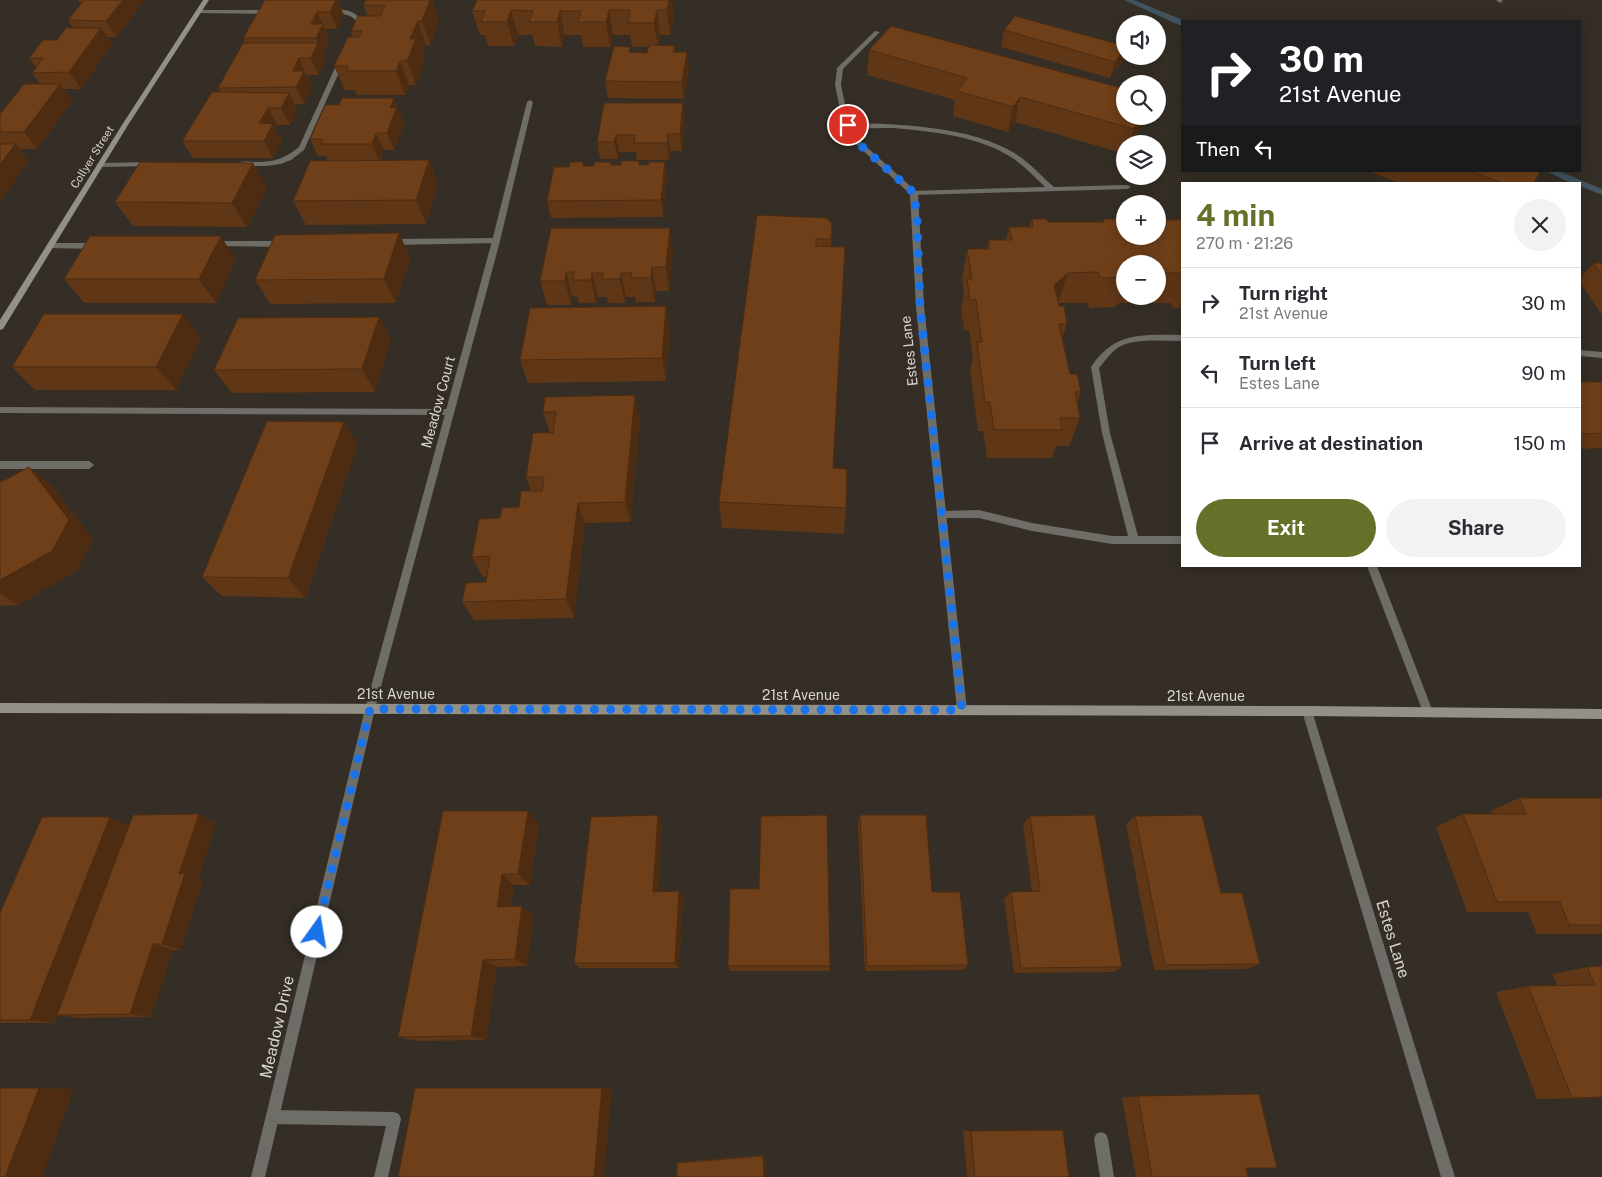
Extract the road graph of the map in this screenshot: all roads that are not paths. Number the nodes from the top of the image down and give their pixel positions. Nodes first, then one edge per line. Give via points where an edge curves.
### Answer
1 (206, 0) edge
2 (198, 12) junction
3 (283, 12) edge
4 (323, 12) edge
5 (877, 32) dead end
6 (351, 40) edge
7 (347, 49) edge
8 (530, 102) dead end
9 (848, 125) junction
10 (160, 164) edge
11 (235, 164) edge
12 (100, 165) junction
13 (1127, 187) dead end
14 (1052, 189) junction
15 (914, 193) junction
16 (496, 241) junction
17 (386, 242) edge
18 (209, 244) edge
19 (297, 244) edge
20 (50, 246) junction
21 (110, 246) edge
22 (0, 327) edge
23 (1181, 338) edge
24 (1581, 353) edge
25 (1602, 355) edge
26 (0, 410) edge
27 (450, 412) junction
28 (0, 465) edge
29 (89, 465) dead end
30 (942, 515) junction
31 (1134, 540) junction
32 (1181, 540) edge
33 (1372, 567) edge
34 (0, 708) edge
35 (370, 709) junction
36 (962, 710) junction
37 (1307, 711) junction
38 (1428, 712) junction
39 (1602, 714) edge
40 (272, 1117) junction
41 (1101, 1139) dead end
42 (258, 1177) edge
43 (381, 1177) edge
44 (1107, 1177) edge
45 (1448, 1177) edge

1 - 2 street, Collyer Street
2 - 3 street
2 - 12 street, Collyer Street
4 - 6 street via 342,11 356,16 360,22
5 - 9 street via 840,68 838,84
7 - 11 street via 302,148 292,158 273,164
8 - 16 street, Meadow Court
9 - 14 street via 902,126 950,132 1012,155
9 - 15 street via 858,143
10 - 12 street
12 - 20 street, Collyer Street
13 - 14 street
14 - 15 street
15 - 30 street, Estes Lane via 920,306
16 - 17 street
16 - 27 street, Meadow Court
18 - 19 street
20 - 21 street
20 - 22 street, Collyer Street
23 - 31 street via 1119,343 1095,367 1097,391
24 - 25 street
26 - 27 street
27 - 35 street, Meadow Court
28 - 29 street
30 - 31 street via 980,514 1112,540
30 - 36 street, Estes Lane
31 - 32 street
33 - 38 street
34 - 35 street, 21st Avenue
35 - 36 street, 21st Avenue
35 - 40 street, Meadow Drive
36 - 37 street, 21st Avenue
37 - 38 street, 21st Avenue
37 - 45 street, Estes Lane
38 - 39 street, 21st Avenue
40 - 42 street, Meadow Drive
40 - 43 street via 394,1119
41 - 44 street

